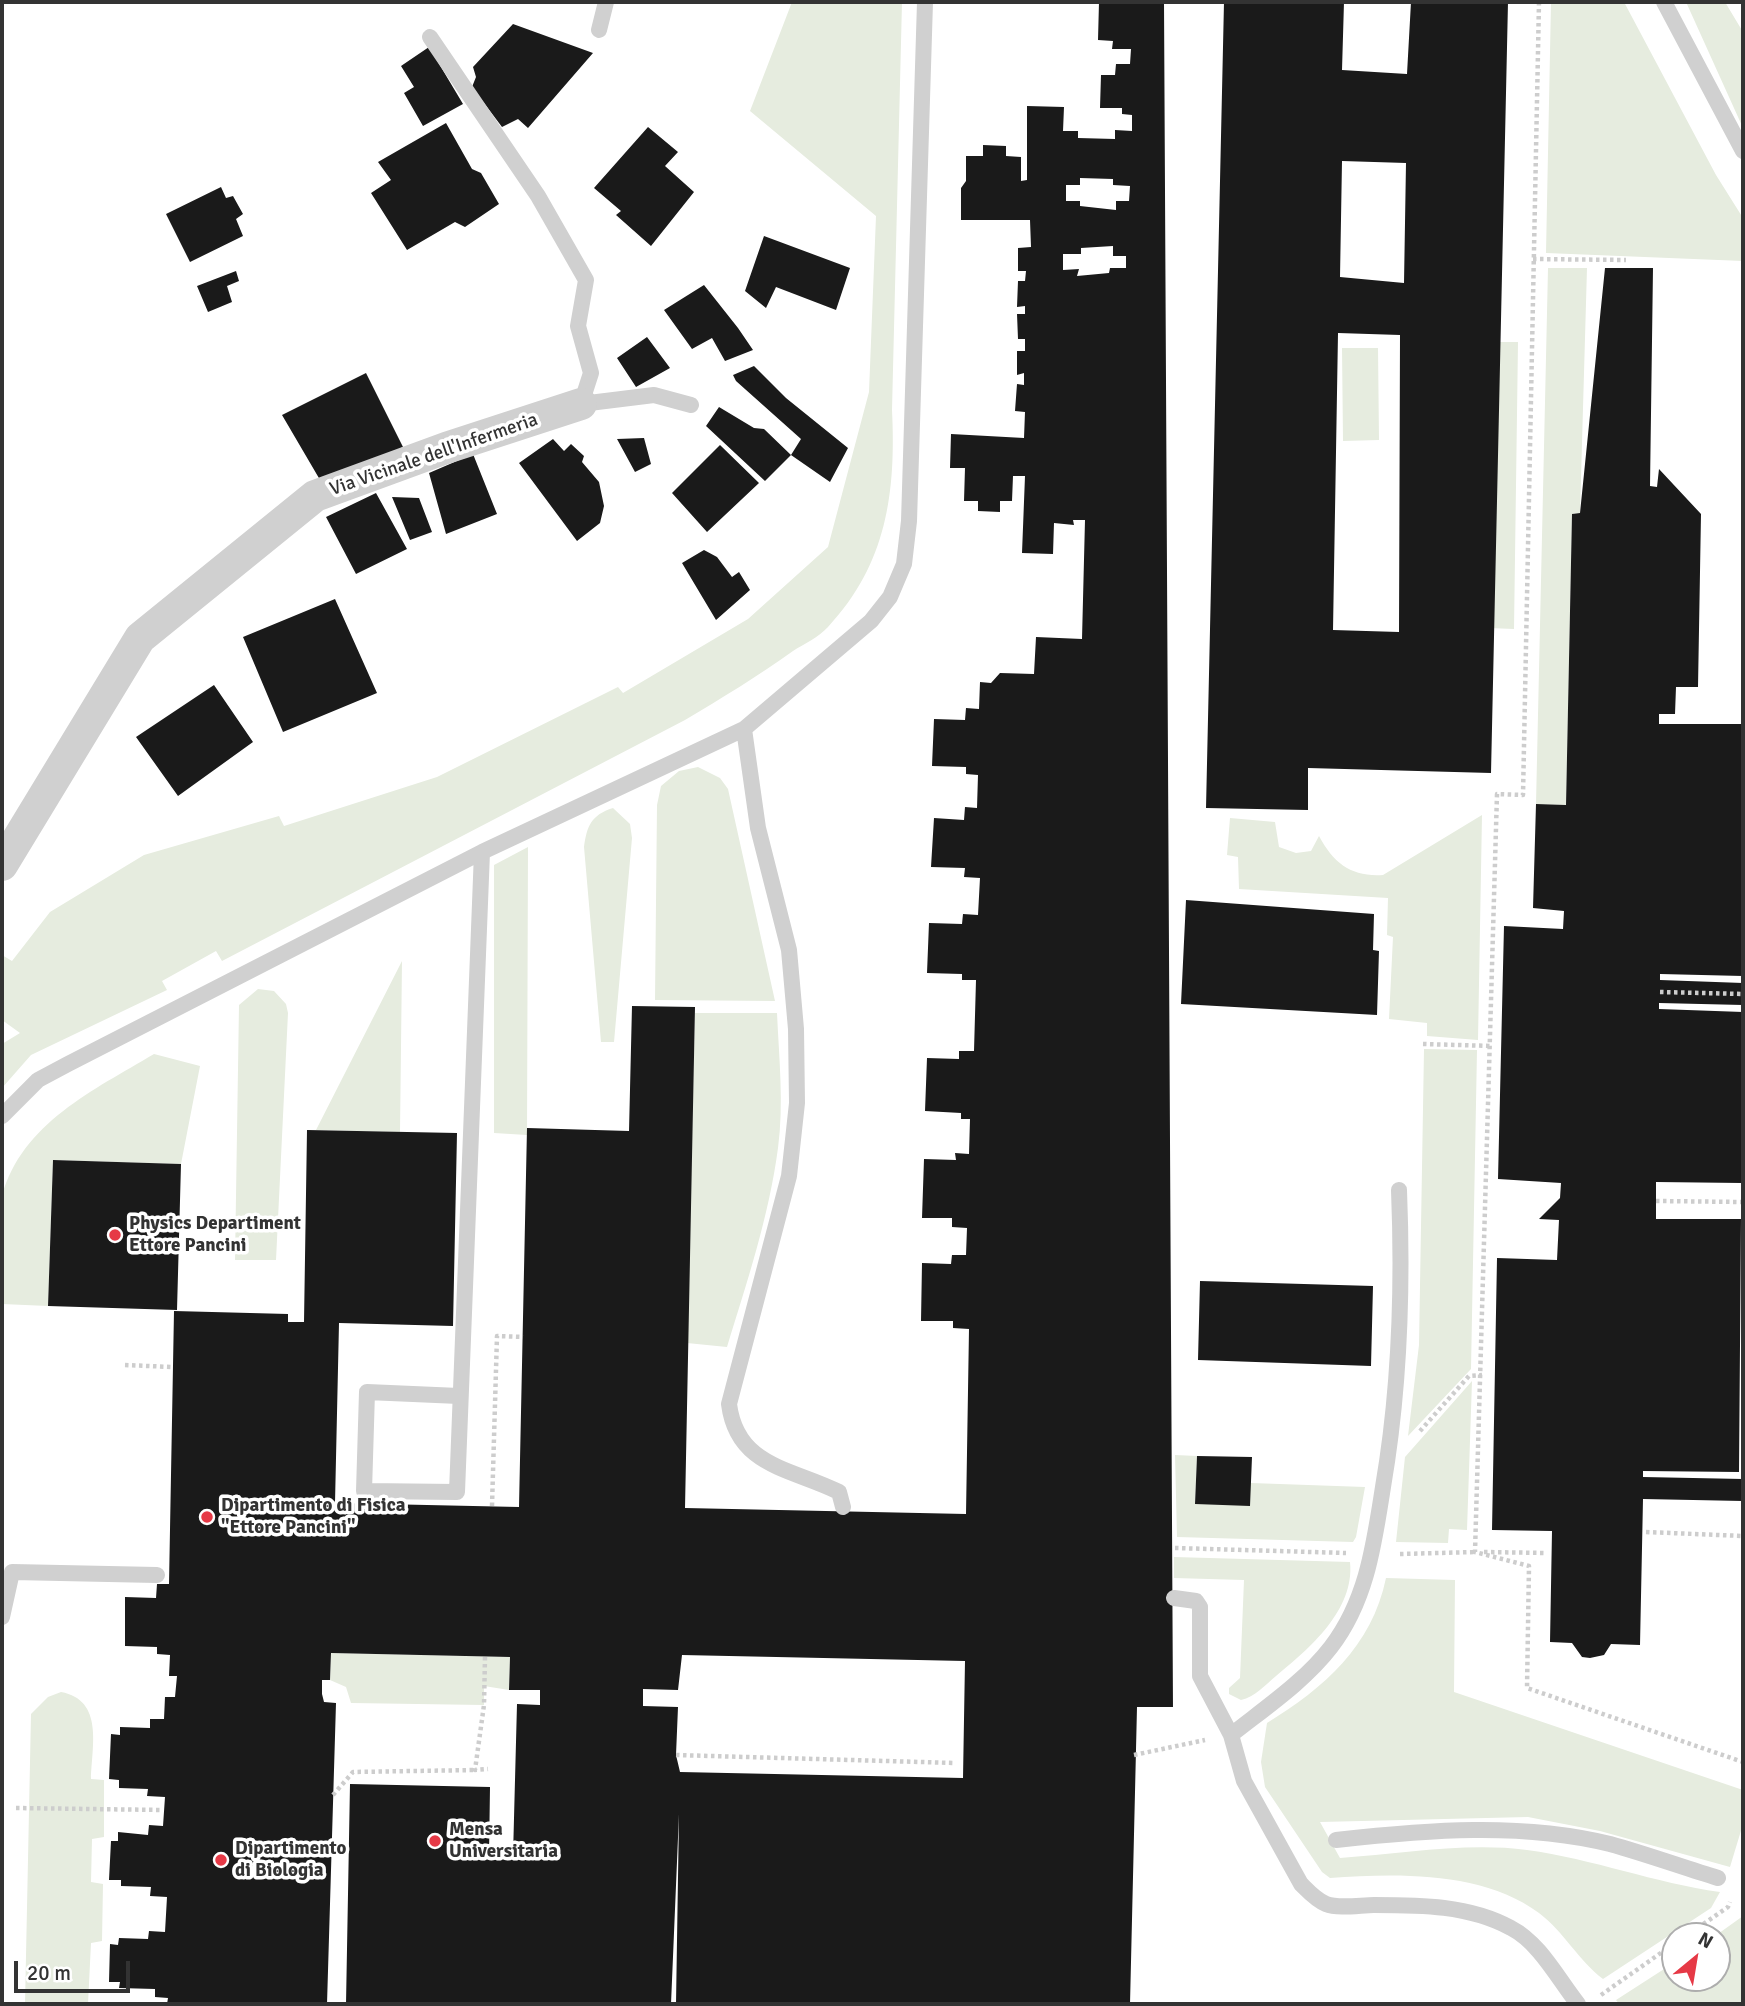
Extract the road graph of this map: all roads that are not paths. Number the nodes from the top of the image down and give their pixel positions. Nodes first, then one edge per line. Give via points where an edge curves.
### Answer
1 (606, 2) edge
2 (925, 2) edge
3 (1664, 2) edge
4 (599, 30) dead end
5 (430, 37) dead end
6 (1743, 150) edge
7 (581, 404) junction
8 (691, 405) dead end
9 (744, 729) junction
10 (482, 852) junction
11 (2, 865) edge
12 (2, 1116) edge
13 (1399, 1190) dead end
14 (459, 1396) junction
15 (843, 1507) dead end
16 (157, 1575) dead end
17 (1174, 1598) dead end
18 (2, 1617) edge
19 (1231, 1735) junction
20 (1336, 1840) dead end
21 (1718, 1878) dead end
22 (1578, 2004) edge

1 - 4 lane
2 - 9 lane via 904,564 890,597 872,621
3 - 6 lane
5 - 7 lane via 538,196 586,280 579,326 591,373
7 - 8 lane via 654,395
7 - 11 street, Via Vicinale dell'Infermeria via 315,496 141,638
9 - 10 lane
9 - 15 lane via 758,828 789,950 797,1103 789,1176 729,1404 732,1424 751,1452 839,1492
10 - 12 lane via 38,1080
10 - 14 lane
13 - 19 lane via 1403,1282 1391,1445 1373,1554 1359,1600 1331,1647 1291,1687
14 - 14 lane via 457,1492 364,1491 367,1392
16 - 18 lane via 12,1572
17 - 19 lane via 1196,1601 1200,1607 1200,1676
19 - 22 lane via 1244,1781 1301,1884 1311,1894 1328,1905 1453,1908 1501,1924 1533,1945
20 - 21 lane via 1453,1830 1520,1831 1608,1844

